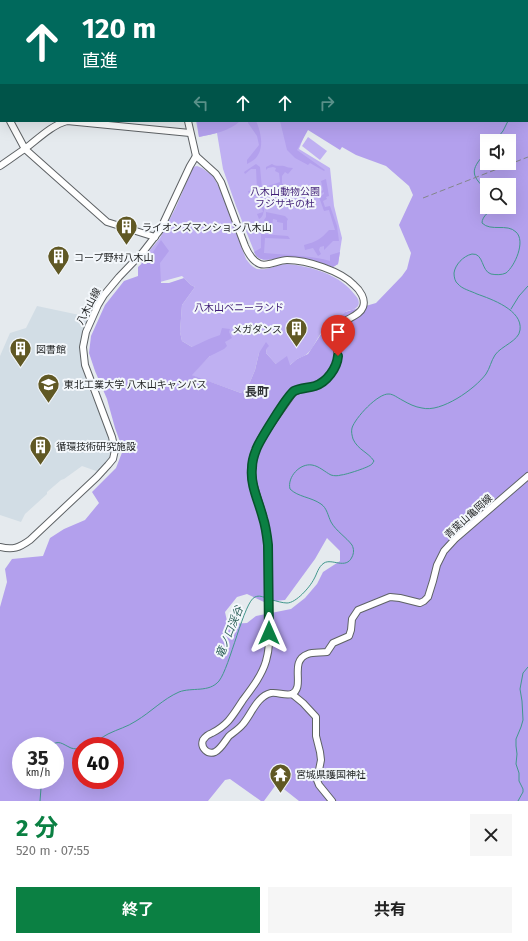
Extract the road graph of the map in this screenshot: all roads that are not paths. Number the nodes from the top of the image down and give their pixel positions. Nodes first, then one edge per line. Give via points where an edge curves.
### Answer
1 (11, 122) edge
2 (62, 122) edge
3 (77, 122) edge
4 (188, 122) edge
5 (190, 133) junction
6 (25, 149) junction
7 (196, 156) junction
8 (0, 166) edge
9 (155, 237) junction
10 (528, 476) edge
11 (0, 547) edge
12 (292, 694) junction
13 (332, 801) edge

1 - 6 street
2 - 6 street
3 - 5 street
4 - 5 street
5 - 7 street
6 - 8 street
6 - 9 street via 107,222
7 - 9 street, 八木山線
7 - 12 street via 221,182 252,258 261,264 287,260 328,269 348,280 363,299 363,306 358,313 342,323 336,332 338,360 333,371 320,384 293,393 256,449 251,469 252,483 266,531 269,561 268,653 261,673 234,714 226,724 203,740 204,749 207,752 215,752 242,726 266,695
9 - 11 street, 八木山線 via 104,295 84,340 85,365 112,437 115,450 113,459 30,540 16,548
10 - 12 street, 青葉山亀岡線 via 444,551 437,565 428,597 424,601 420,603 390,597 358,610 352,619 349,636 333,643 326,652 304,655 298,665 297,690
12 - 13 street via 316,717 316,736 321,760 317,780

